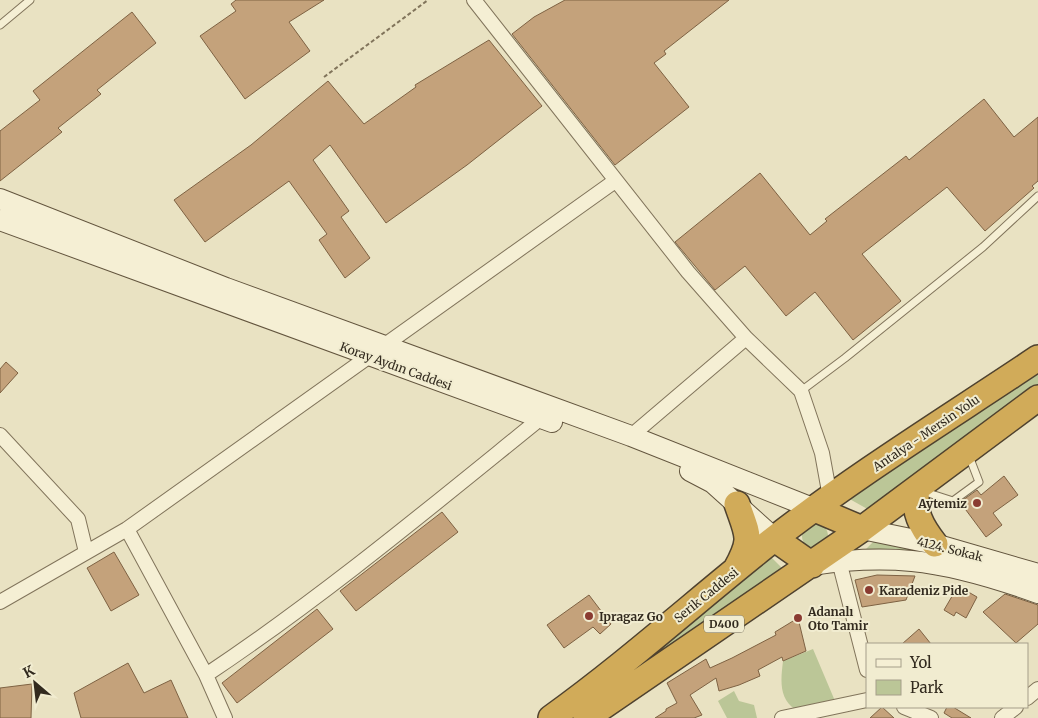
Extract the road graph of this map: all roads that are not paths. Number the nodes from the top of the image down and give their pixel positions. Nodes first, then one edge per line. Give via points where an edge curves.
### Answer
1 (30, 0) edge
2 (474, 0) edge
3 (0, 26) edge
4 (615, 181) junction
5 (1038, 196) edge
6 (0, 199) edge
7 (0, 220) edge
8 (746, 338) junction
9 (375, 350) junction
10 (1038, 358) edge
11 (800, 391) junction
12 (1038, 398) edge
13 (541, 418) junction
14 (0, 435) edge
15 (631, 436) junction
16 (917, 489) junction
17 (822, 503) junction
18 (737, 504) junction
19 (127, 529) junction
20 (862, 530) junction
21 (775, 539) junction
22 (935, 544) junction
23 (86, 552) junction
24 (839, 561) junction
25 (812, 565) junction
26 (1035, 570) edge
27 (733, 573) junction
28 (1038, 593) edge
29 (0, 602) edge
30 (866, 666) edge
31 (206, 675) junction
32 (1038, 689) edge
33 (1028, 697) edge
34 (866, 700) edge
35 (907, 708) edge
36 (1015, 708) edge
37 (602, 713) edge
38 (225, 718) edge
39 (551, 718) edge
40 (782, 718) edge
41 (932, 718) edge
42 (1002, 718) edge

1 - 3 lane
2 - 4 street
4 - 8 street
4 - 9 street
5 - 11 lane via 983,246
6 - 9 main road
7 - 9 main road, Koray Aydın Caddesi
8 - 11 street
8 - 15 street
9 - 13 main road, Koray Aydın Caddesi
9 - 15 main road
9 - 19 street
10 - 17 highway, Antalya - Mersin Yolu / D400
11 - 17 street via 822,453
12 - 16 highway, D400
13 - 18 main road, Koray Aydın Caddesi via 686,469 713,483
13 - 31 street via 265,636
14 - 23 street via 78,519
15 - 17 main road
16 - 20 highway, D400
16 - 22 highway via 917,514
17 - 20 highway
17 - 21 highway, Serik Caddesi / D400
18 - 21 main road, Koray Aydın Caddesi
18 - 27 highway via 748,538
19 - 23 street
19 - 31 street
20 - 22 main road, 4124. Sokak
20 - 25 highway, D400
21 - 25 highway
21 - 27 highway, Serik Caddesi / D400
22 - 26 main road, 4124. Sokak
23 - 29 street
24 - 25 main road
24 - 28 main road via 912,561 980,575
24 - 30 street
25 - 37 highway, D400
27 - 39 highway, Serik Caddesi / D400 via 596,686
31 - 38 street
32 - 33 street
34 - 40 street
35 - 41 street
36 - 42 street

